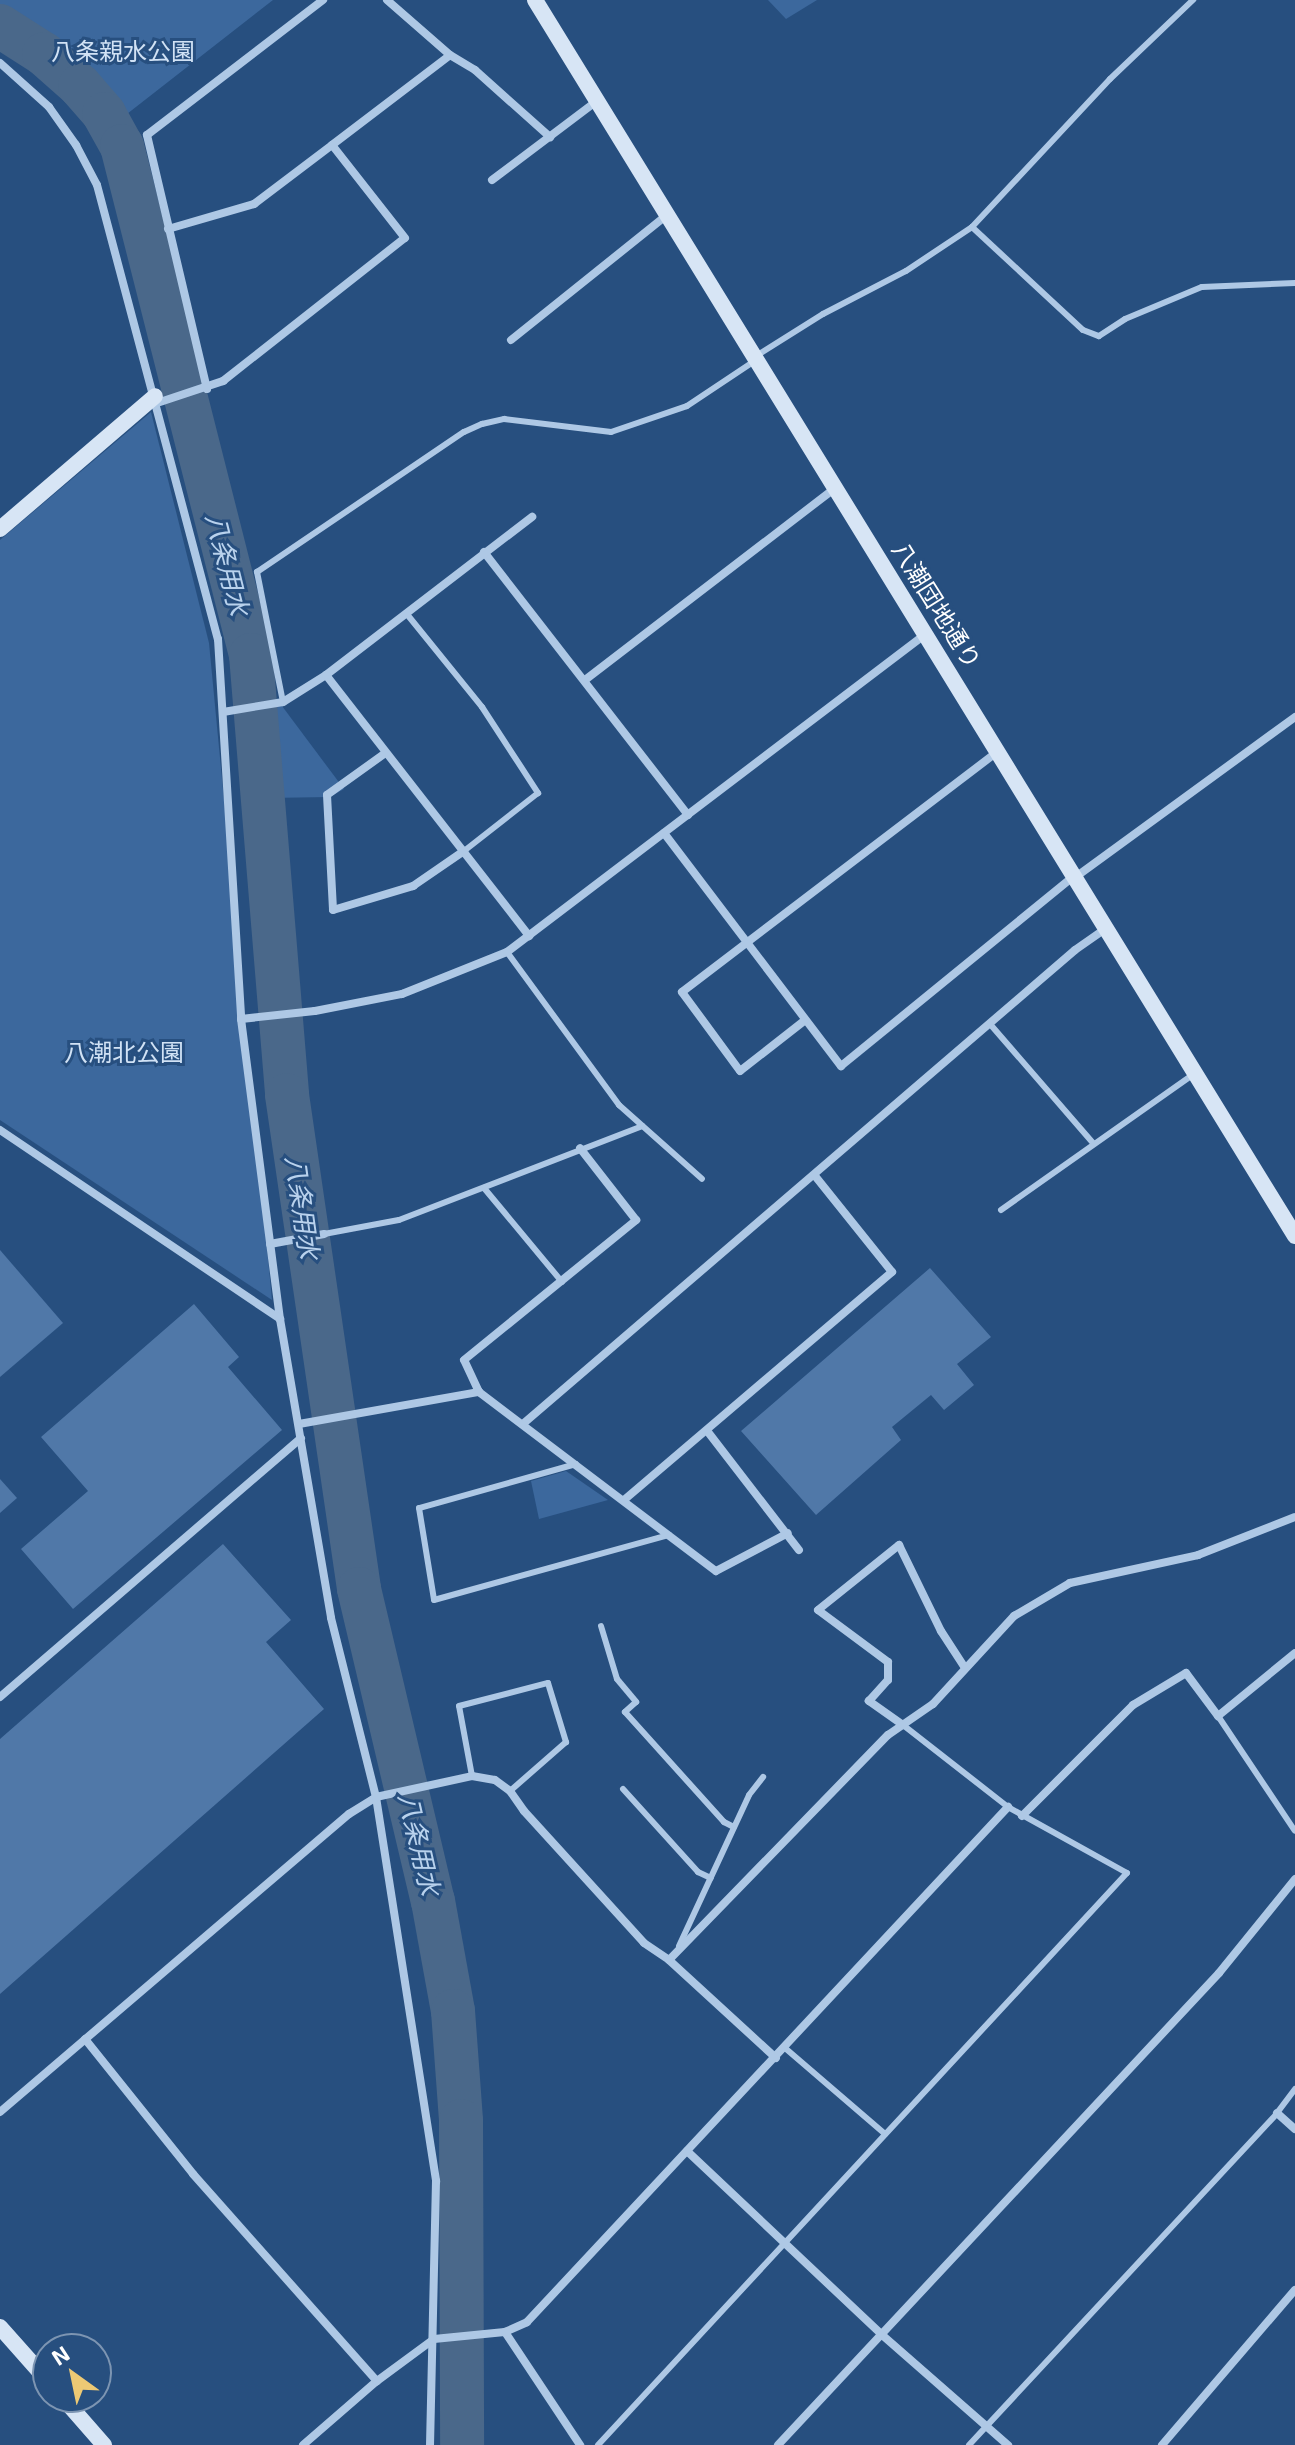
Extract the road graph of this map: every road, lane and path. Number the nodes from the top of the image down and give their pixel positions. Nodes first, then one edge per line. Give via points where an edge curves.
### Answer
1 (323, 0) edge
2 (387, 0) edge
3 (535, 0) edge
4 (1193, 0) edge
5 (450, 55) junction
6 (0, 63) edge
7 (597, 101) junction
8 (550, 137) junction
9 (332, 145) junction
10 (492, 180) dead end
11 (667, 215) junction
12 (972, 227) junction
13 (168, 229) junction
14 (1295, 283) edge
15 (511, 340) dead end
16 (756, 358) junction
17 (207, 389) junction
18 (156, 400) junction
19 (836, 487) junction
20 (532, 517) dead end
21 (0, 529) edge
22 (484, 552) junction
23 (406, 613) junction
24 (927, 633) junction
25 (326, 675) junction
26 (585, 680) junction
27 (283, 702) junction
28 (223, 712) junction
29 (1295, 717) edge
30 (999, 751) junction
31 (384, 754) junction
32 (688, 815) junction
33 (664, 833) junction
34 (464, 851) junction
35 (1076, 876) junction
36 (1107, 928) junction
37 (529, 936) junction
38 (747, 941) junction
39 (507, 952) junction
40 (241, 1019) junction
41 (804, 1021) junction
42 (990, 1024) junction
43 (1195, 1073) junction
44 (643, 1126) junction
45 (0, 1130) edge
46 (1093, 1143) junction
47 (580, 1148) junction
48 (815, 1176) junction
49 (702, 1179) dead end
50 (484, 1188) junction
51 (1001, 1210) dead end
52 (324, 1234) joint
53 (1295, 1236) edge
54 (270, 1244) junction
55 (562, 1282) junction
56 (280, 1319) junction
57 (479, 1392) junction
58 (524, 1423) junction
59 (299, 1424) junction
60 (708, 1432) junction
61 (301, 1438) junction
62 (576, 1464) junction
63 (624, 1500) junction
64 (1295, 1517) edge
65 (788, 1533) junction
66 (669, 1535) junction
67 (799, 1550) dead end
68 (601, 1626) dead end
69 (1295, 1653) edge
70 (965, 1668) junction
71 (0, 1697) edge
72 (1218, 1716) junction
73 (903, 1725) junction
74 (472, 1776) junction
75 (763, 1777) dead end
76 (623, 1789) dead end
77 (510, 1791) junction
78 (376, 1797) junction
79 (1008, 1807) junction
80 (1022, 1816) junction
81 (734, 1827) junction
82 (1295, 1831) edge
83 (711, 1878) junction
84 (1295, 1879) edge
85 (672, 1958) junction
86 (85, 2039) junction
87 (785, 2048) junction
88 (776, 2058) junction
89 (1295, 2089) edge
90 (0, 2112) edge
91 (1277, 2113) junction
92 (1295, 2129) edge
93 (885, 2134) junction
94 (687, 2151) junction
95 (786, 2245) junction
96 (1295, 2290) edge
97 (0, 2327) edge
98 (505, 2332) junction
99 (881, 2334) junction
100 (434, 2339) junction
101 (32, 2363) edge
102 (377, 2381) junction
103 (76, 2413) edge
104 (987, 2426) junction
105 (104, 2445) edge
106 (303, 2445) edge
107 (430, 2445) edge
108 (580, 2445) edge
109 (598, 2445) edge
110 (778, 2445) edge
111 (969, 2445) edge
112 (1008, 2445) edge
113 (1162, 2445) edge

1 - 13 street via 147,135
2 - 5 street
3 - 7 street, 八潮団地通り
4 - 12 lane
5 - 8 street via 475,70
5 - 9 street
6 - 18 street via 49,107 97,185
7 - 8 street
7 - 11 street, 八潮団地通り
8 - 10 street
9 - 13 street via 254,204
9 - 17 street via 405,238
11 - 15 street
11 - 16 street, 八潮団地通り
12 - 14 lane via 1083,330 1099,336 1125,319 1202,287
12 - 16 lane
13 - 17 street
16 - 19 street, 八潮団地通り
16 - 27 lane via 687,406 611,432 504,419 482,424 257,572
17 - 18 street
18 - 21 street
18 - 28 street via 218,639
19 - 24 street, 八潮団地通り
19 - 26 street
20 - 22 street
22 - 23 street
22 - 26 street
23 - 25 street
23 - 34 lane via 482,707 538,793
24 - 30 street, 八潮団地通り
24 - 32 street
25 - 27 street
25 - 31 street
26 - 32 street
27 - 28 street
28 - 40 street
29 - 35 street
30 - 35 street, 八潮団地通り
30 - 38 street
31 - 34 street
31 - 34 street via 327,795 333,910 413,886
32 - 33 street
33 - 37 street
33 - 38 street
34 - 37 street
35 - 36 street, 八潮団地通り
35 - 41 street via 841,1066
36 - 42 street
36 - 43 street, 八潮団地通り
37 - 39 street
38 - 41 street
38 - 41 street via 682,992 740,1071
39 - 40 street via 402,994
39 - 44 lane via 619,1105
40 - 54 street
42 - 46 lane
42 - 48 street
43 - 46 lane
43 - 53 street, 八潮団地通り
44 - 47 lane
44 - 49 lane
45 - 56 street
46 - 51 lane
47 - 50 lane
47 - 55 street via 636,1220
48 - 58 street
48 - 60 street via 892,1272
50 - 52 lane via 399,1220
50 - 55 lane
52 - 54 street
54 - 56 street
55 - 57 street via 464,1360
56 - 59 street
57 - 58 street
57 - 59 street
58 - 62 street
59 - 61 street
60 - 63 street
60 - 65 street
61 - 71 street
61 - 78 street via 331,1618
62 - 63 street
62 - 66 lane via 419,1508 434,1600
63 - 66 street
64 - 70 street via 1198,1555 1070,1583 1014,1616
65 - 66 street via 716,1571
65 - 67 street
68 - 81 lane via 617,1679 636,1702 625,1712
69 - 72 street
70 - 73 street via 933,1704
70 - 73 street via 899,1545 818,1610 888,1662 888,1680 869,1701
72 - 80 street via 1186,1673 1133,1705
72 - 82 lane
73 - 79 lane
73 - 85 street
74 - 77 street via 495,1780
74 - 77 lane via 459,1706 548,1683 566,1742
74 - 78 street
75 - 81 lane
76 - 83 lane via 698,1872
77 - 85 street via 644,1943
78 - 86 street via 349,1814
78 - 100 street via 436,2181
79 - 80 lane
79 - 87 street
80 - 93 lane via 1127,1873
81 - 83 lane
83 - 85 lane
84 - 99 street via 1219,1973
85 - 88 street
86 - 90 street
86 - 102 street via 193,2174
87 - 88 street
87 - 93 lane
88 - 94 street
89 - 91 lane
91 - 92 street
91 - 104 lane
93 - 95 lane
94 - 95 street
94 - 98 street via 527,2322
95 - 99 street
95 - 109 lane
96 - 113 street
97 - 101 street
98 - 100 street
98 - 108 street
99 - 104 street
99 - 110 street
100 - 102 street
100 - 107 street
102 - 106 street
103 - 105 street
104 - 111 lane
104 - 112 street

